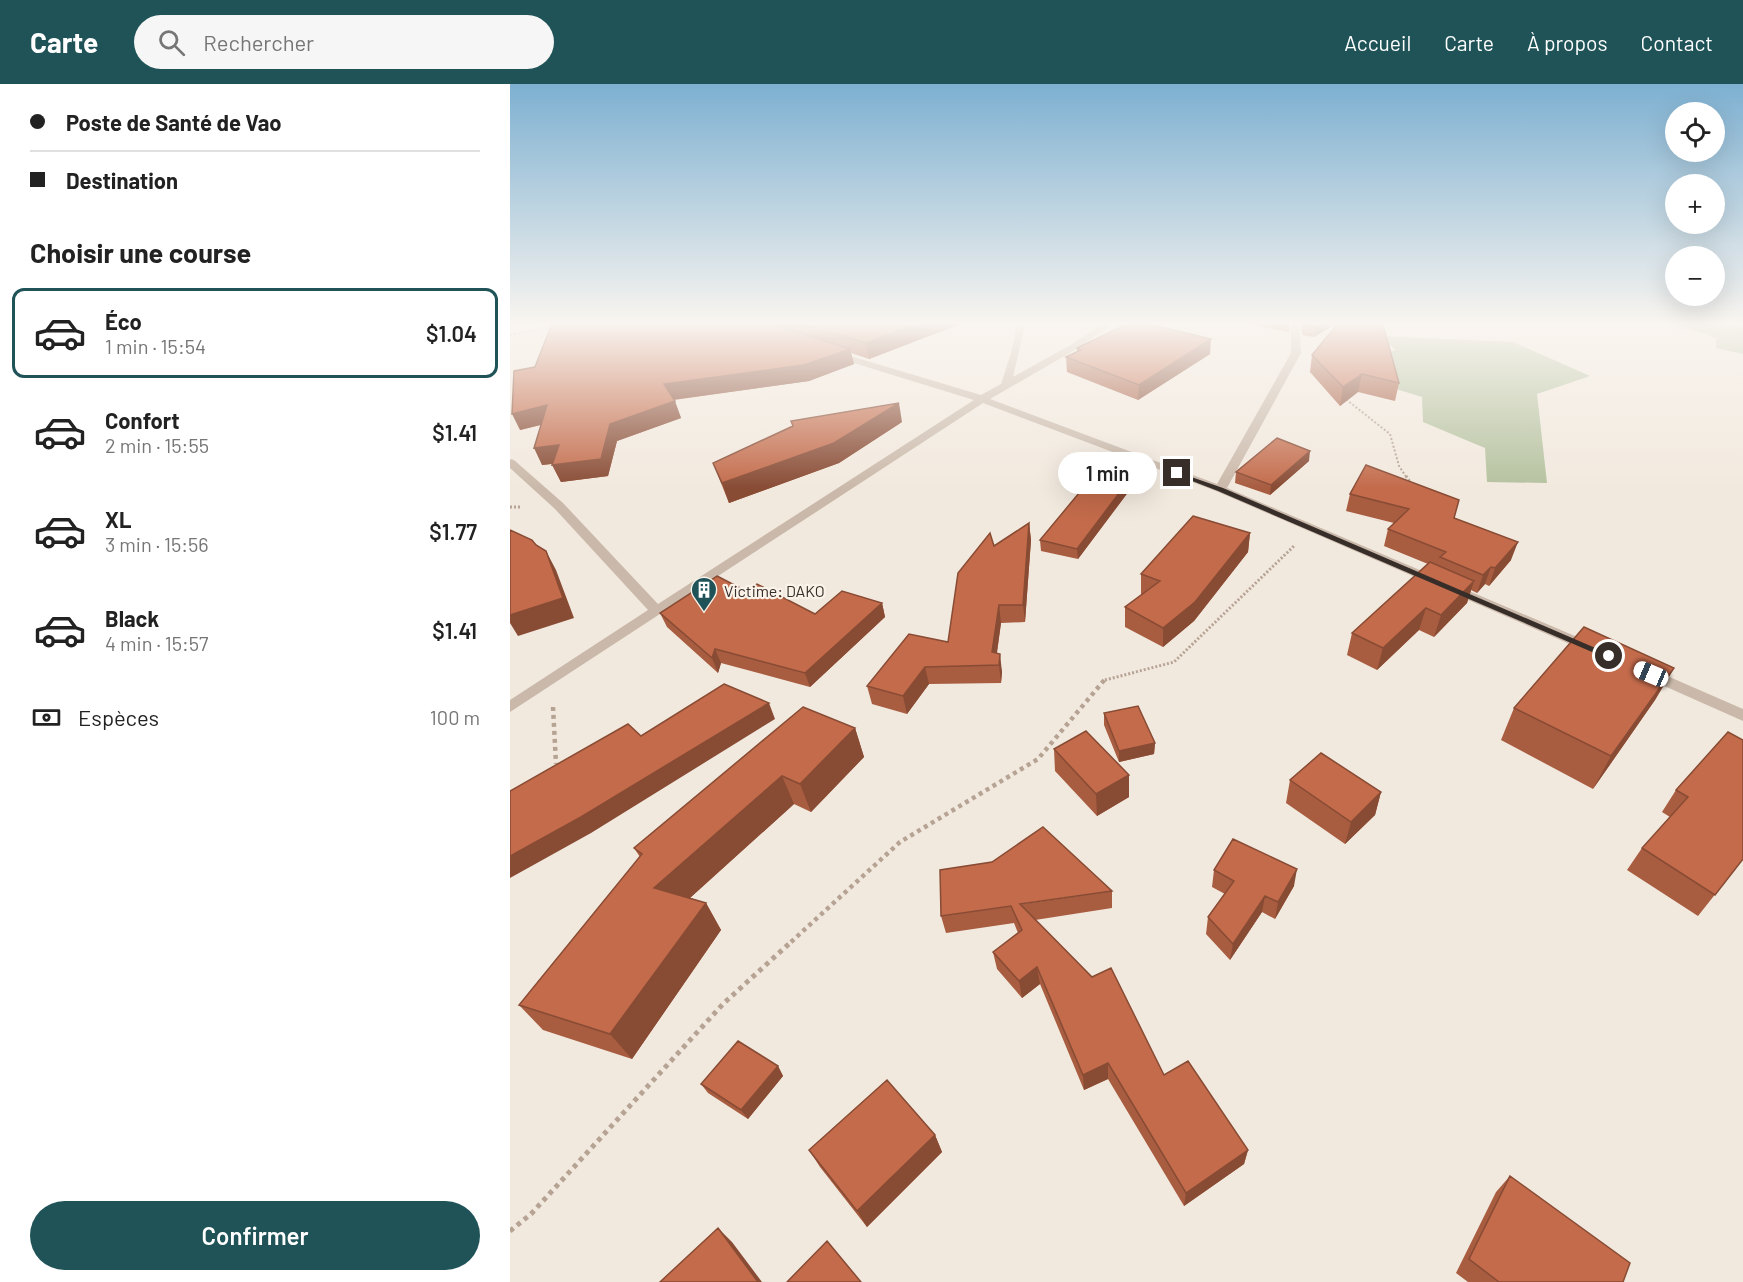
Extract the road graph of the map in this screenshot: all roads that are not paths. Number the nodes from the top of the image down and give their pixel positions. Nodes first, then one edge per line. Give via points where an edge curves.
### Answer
1 (910, 377) edge
2 (1009, 377) edge
3 (1020, 377) edge
4 (1283, 377) edge
5 (1006, 385) junction
6 (982, 399) junction
7 (510, 462) edge
8 (1220, 489) junction
9 (656, 610) junction
10 (1606, 654) edge
11 (1639, 669) edge
12 (510, 707) edge
13 (1743, 715) edge

1 - 6 street
2 - 5 street
3 - 5 street
4 - 8 street
5 - 6 street
6 - 8 street
6 - 9 street
7 - 9 street via 559,506
8 - 10 street
9 - 12 street
11 - 13 street

